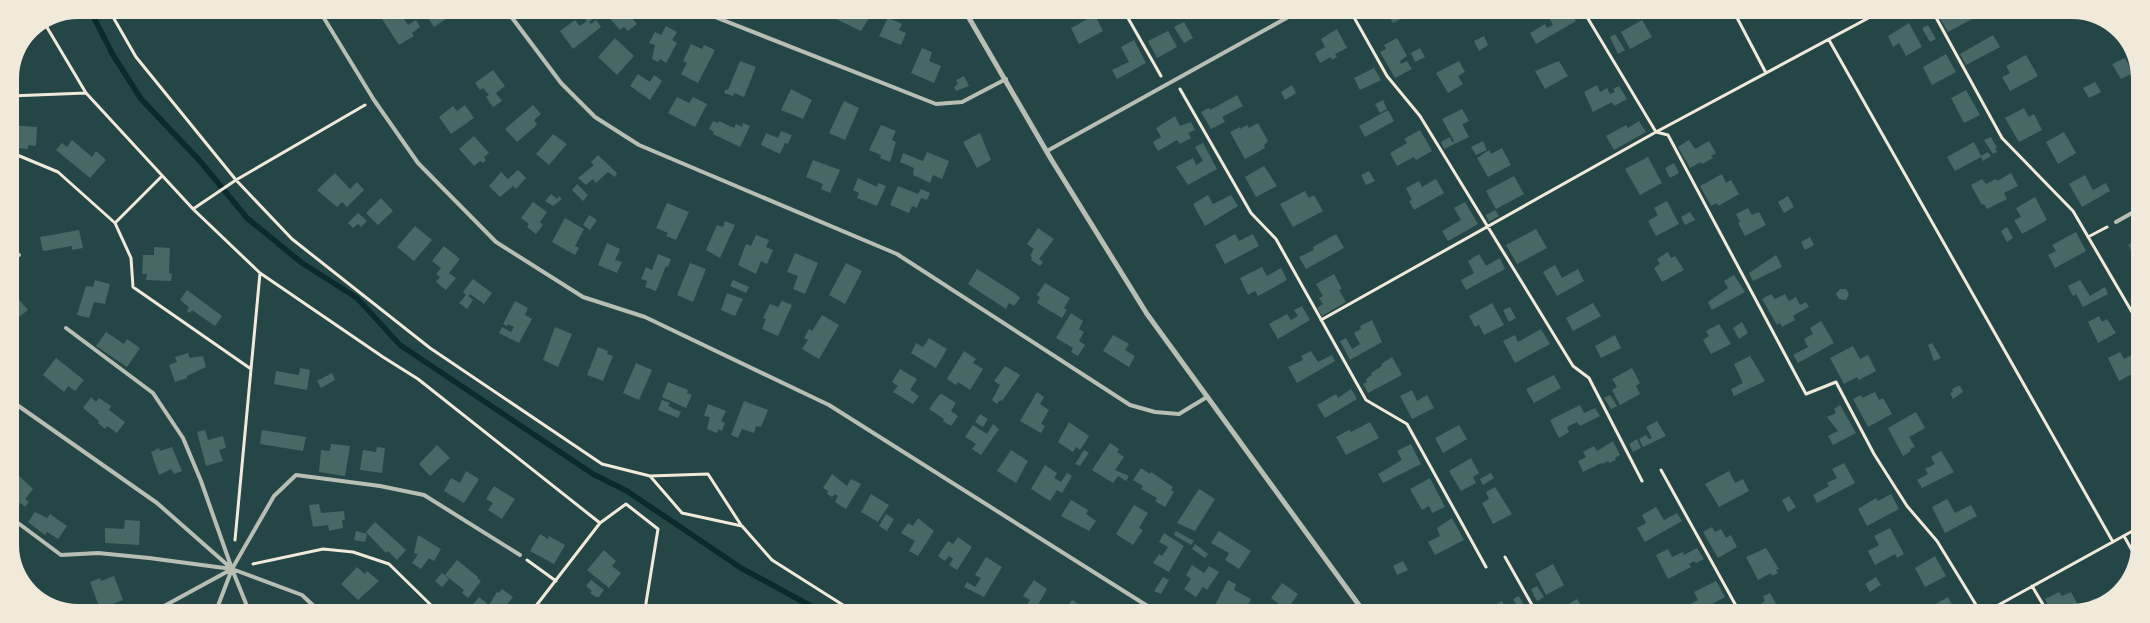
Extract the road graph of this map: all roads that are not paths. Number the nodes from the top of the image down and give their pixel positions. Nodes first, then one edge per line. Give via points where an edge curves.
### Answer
1 (324, 19) edge
2 (513, 19) edge
3 (720, 19) edge
4 (970, 19) edge
5 (1286, 19) edge
6 (1006, 79) junction
7 (1047, 151) junction
8 (2131, 214) edge
9 (2116, 222) road end
10 (66, 328) dead end
11 (1207, 397) junction
12 (19, 406) edge
13 (19, 524) edge
14 (520, 555) road end
15 (232, 569) junction
16 (168, 604) edge
17 (219, 604) edge
18 (246, 604) edge
19 (311, 604) edge
20 (1144, 604) edge
21 (1358, 604) edge

1 - 20 lane via 374,100 418,163 496,242 583,297 645,317 828,404
2 - 11 lane via 561,82 595,117 639,145 897,254 1130,406 1179,414
3 - 6 lane via 936,104 962,102
4 - 6 street
5 - 7 lane
6 - 7 street
7 - 11 street via 1147,314
8 - 9 lane
10 - 15 lane via 153,393 183,438
11 - 21 street
12 - 15 lane via 157,503
13 - 15 lane via 62,555 98,553
14 - 15 lane via 424,496 380,486 296,475 274,496
15 - 16 lane
15 - 17 lane
15 - 18 lane
15 - 19 lane via 302,596

